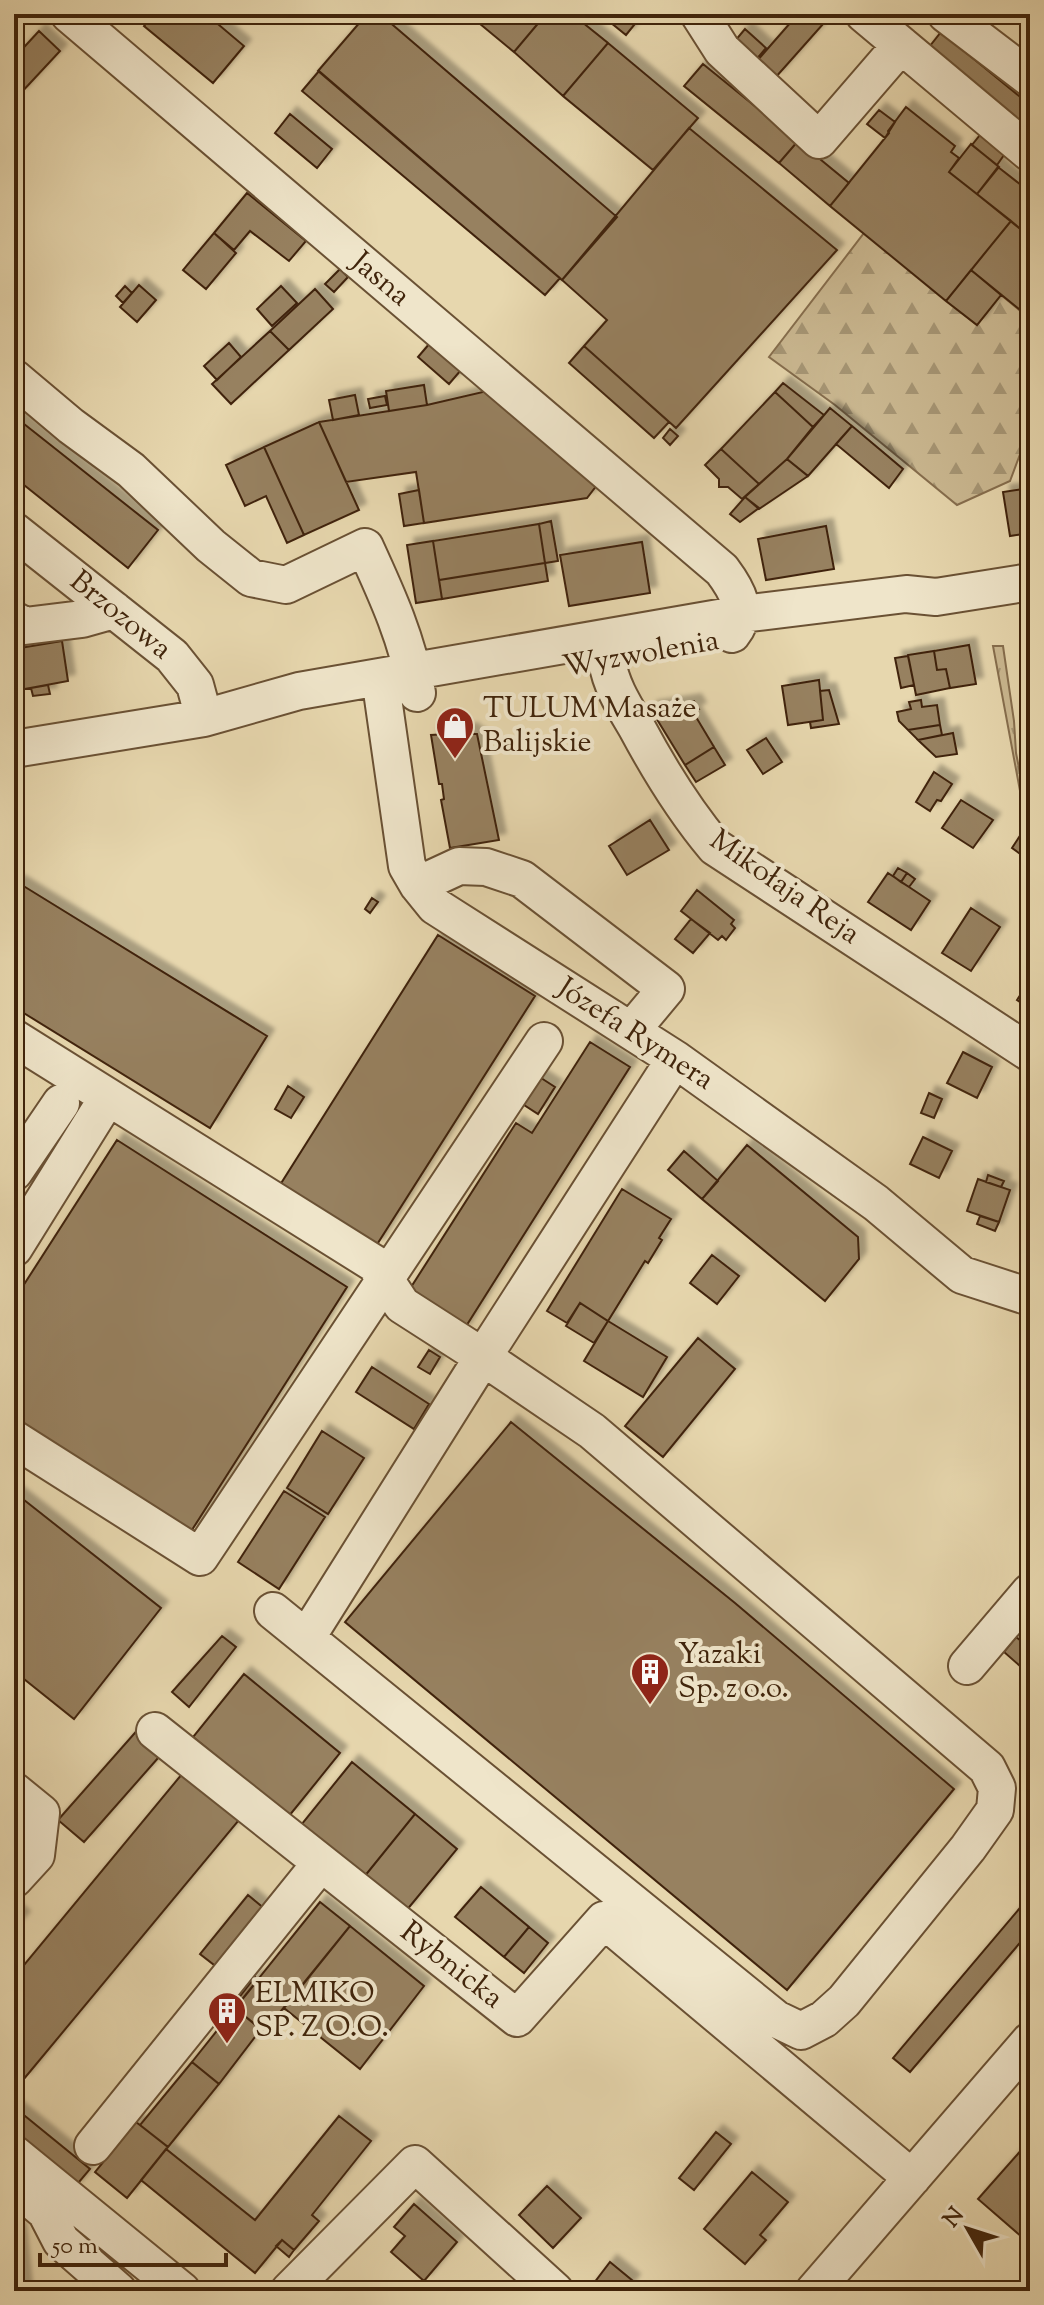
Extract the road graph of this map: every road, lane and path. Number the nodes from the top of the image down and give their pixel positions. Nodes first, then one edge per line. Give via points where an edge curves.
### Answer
1 (69, 14) edge
2 (699, 14) edge
3 (864, 14) edge
4 (946, 14) edge
5 (901, 45) junction
6 (1030, 78) edge
7 (1030, 153) edge
8 (14, 378) edge
9 (14, 531) edge
10 (1030, 582) edge
11 (114, 610) junction
12 (14, 620) edge
13 (727, 624) junction
14 (607, 661) junction
15 (398, 686) junction
16 (204, 718) junction
17 (14, 749) edge
18 (418, 885) junction
19 (631, 1031) junction
20 (14, 1038) edge
21 (544, 1041) dead end
22 (1030, 1053) edge
23 (675, 1059) junction
24 (108, 1097) junction
25 (61, 1103) dead end
26 (14, 1172) edge
27 (14, 1248) edge
28 (385, 1280) junction
29 (1030, 1297) edge
30 (483, 1357) junction
31 (14, 1439) edge
32 (1030, 1592) edge
33 (273, 1611) dead end
34 (307, 1637) junction
35 (967, 1666) dead end
36 (155, 1731) dead end
37 (14, 1791) edge
38 (321, 1863) junction
39 (14, 1879) edge
40 (1030, 2041) edge
41 (93, 2146) dead end
42 (14, 2154) edge
43 (912, 2178) junction
44 (14, 2185) edge
45 (118, 2291) edge
46 (182, 2291) edge
47 (289, 2291) edge
48 (555, 2291) edge
49 (814, 2291) edge

1 - 13 street, Jasna via 691,545
2 - 5 street via 722,50 819,140
3 - 5 street
4 - 6 street
5 - 7 street
8 - 15 street, Józefa Rymera via 131,470 251,578 286,585 365,547 395,612
9 - 11 street, Brzozowa
10 - 13 street, Wyzwolenia via 936,597 911,609 854,622
11 - 12 street via 25,626
11 - 16 street, Brzozowa via 172,656 195,685
13 - 14 street, Wyzwolenia
13 - 15 street, Wyzwolenia
14 - 15 street, Wyzwolenia
14 - 22 street, Mikołaja Reja via 610,680 662,775 715,847
15 - 16 street, Wyzwolenia via 226,727
15 - 18 street, Józefa Rymera via 407,866
16 - 17 street, Wyzwolenia
18 - 19 street, Józefa Rymera via 435,906
18 - 19 street via 459,866 486,867 522,879 666,989
19 - 23 street, Józefa Rymera
20 - 24 street
21 - 28 street
23 - 29 street, Józefa Rymera via 876,1203 962,1275
23 - 30 street
24 - 27 street
24 - 28 street via 375,1264
25 - 26 street
28 - 30 street via 402,1305
28 - 31 street via 200,1557
30 - 34 street
30 - 34 street via 592,1431 987,1768 997,1788 995,1810 844,2001 801,2031 776,2019
32 - 35 street
33 - 34 street
36 - 38 street, Rybnicka
37 - 39 street via 41,1813 36,1855
38 - 41 street
38 - 43 street, Rybnicka via 517,2018 604,1920
40 - 43 street
42 - 46 street
43 - 49 street
44 - 45 street via 46,2212 61,2241
47 - 48 street via 415,2164

